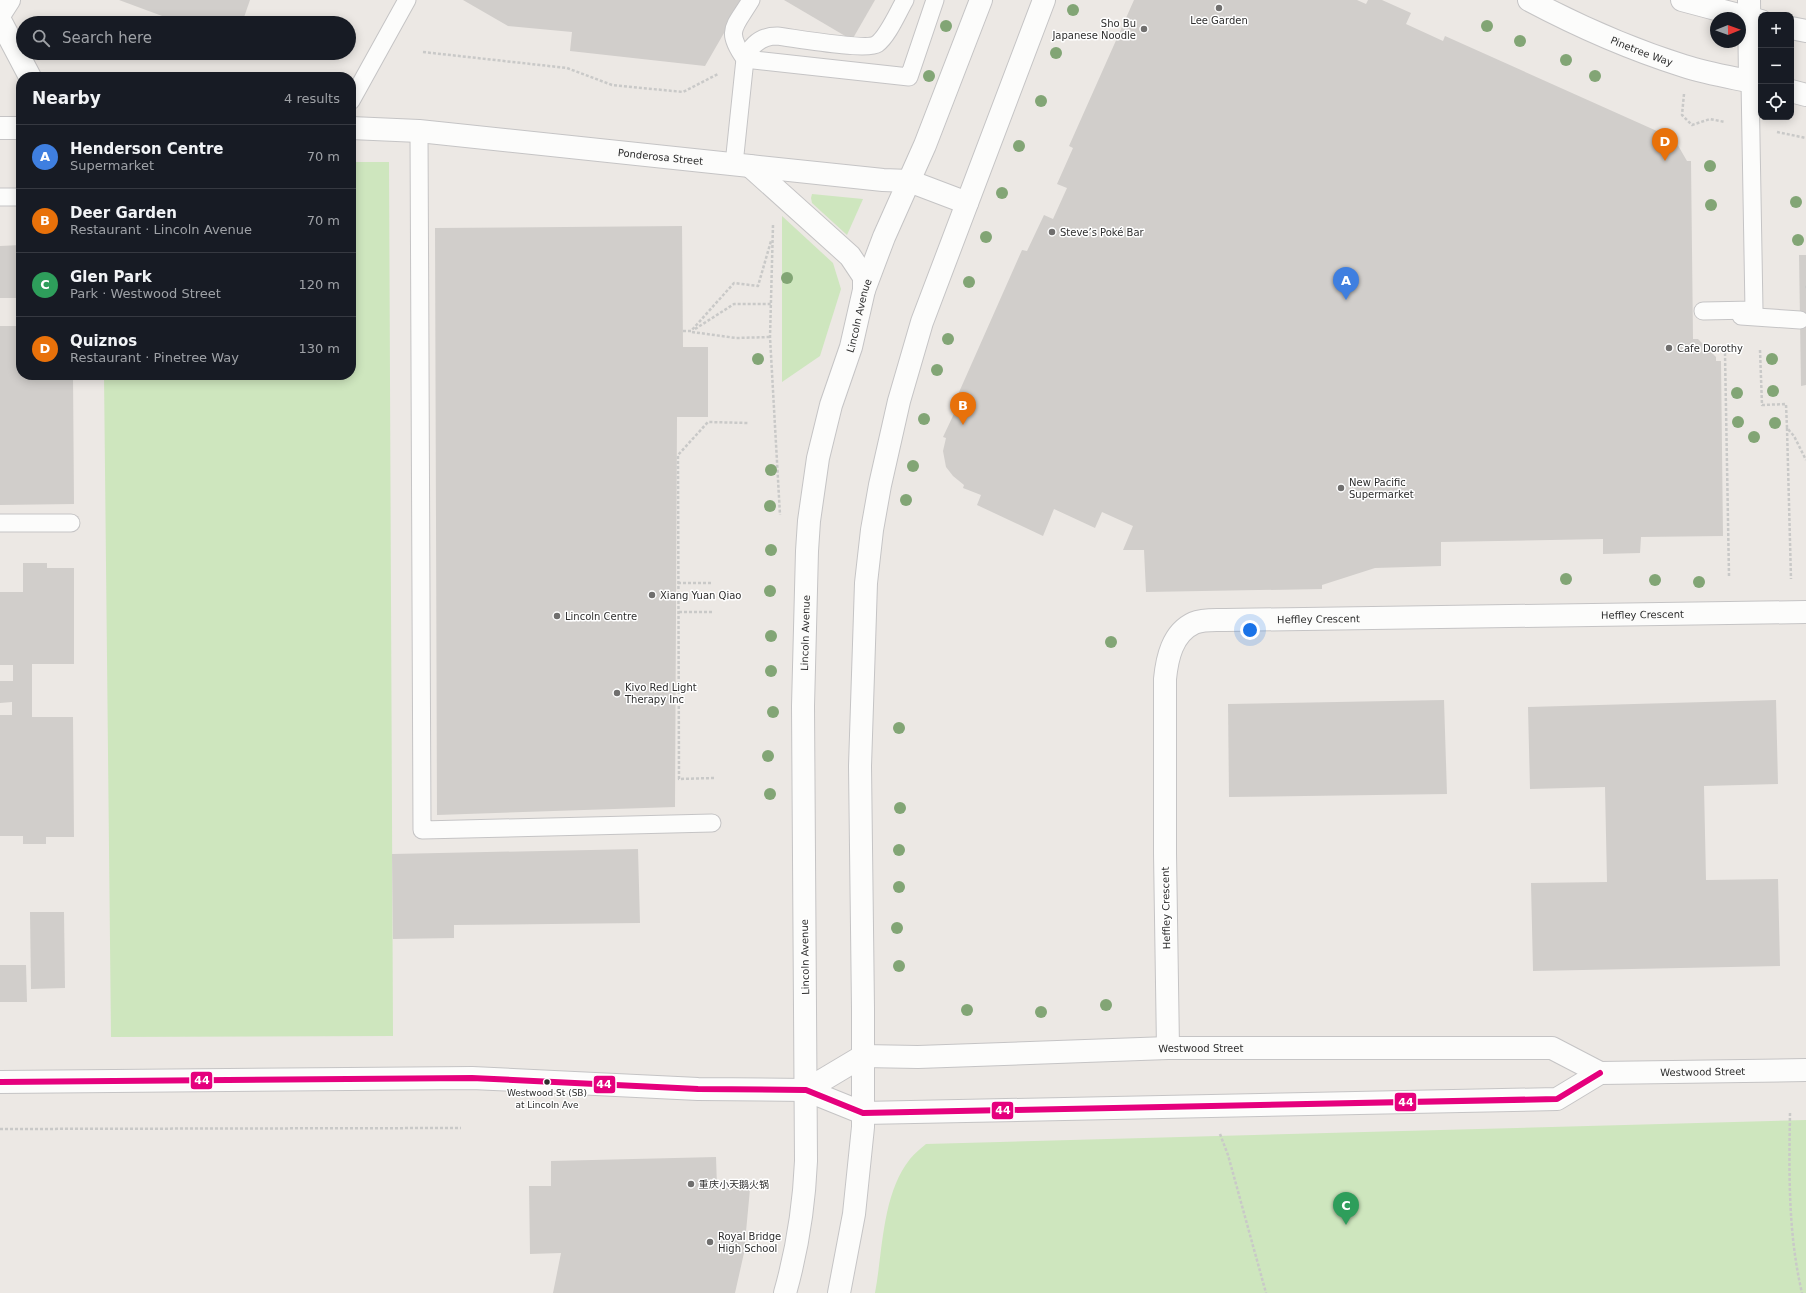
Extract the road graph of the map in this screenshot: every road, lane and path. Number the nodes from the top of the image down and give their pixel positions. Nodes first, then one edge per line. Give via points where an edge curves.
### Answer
1 (9, 0) edge
2 (407, 0) edge
3 (751, 0) edge
4 (905, 0) edge
5 (935, 0) edge
6 (981, 0) edge
7 (1044, 0) edge
8 (1529, 0) edge
9 (1682, 0) edge
10 (1753, 13) edge
11 (0, 14) edge
12 (0, 20) edge
13 (1794, 29) edge
14 (1806, 31) edge
15 (16, 50) edge
16 (423, 52) dead end
17 (745, 59) junction
18 (21, 60) edge
19 (27, 72) edge
20 (1755, 83) edge
21 (356, 92) edge
22 (1794, 92) edge
23 (1806, 95) edge
24 (1684, 102) dead end
25 (1710, 120) dead end
26 (0, 128) edge
27 (16, 128) edge
28 (356, 128) edge
29 (419, 131) junction
30 (1796, 136) dead end
31 (1806, 138) edge
32 (742, 165) junction
33 (909, 181) junction
34 (0, 197) edge
35 (16, 197) edge
36 (967, 203) junction
37 (773, 222) dead end
38 (772, 236) junction
39 (864, 290) junction
40 (771, 304) junction
41 (1800, 320) dead end
42 (683, 331) dead end
43 (692, 332) junction
44 (770, 337) junction
45 (1760, 350) dead end
46 (1725, 353) dead end
47 (749, 423) dead end
48 (1787, 428) junction
49 (1806, 460) edge
50 (780, 516) dead end
51 (0, 523) edge
52 (71, 523) dead end
53 (1729, 576) dead end
54 (1792, 579) dead end
55 (678, 583) junction
56 (713, 583) dead end
57 (679, 612) junction
58 (713, 612) dead end
59 (1806, 612) edge
60 (714, 778) dead end
61 (712, 823) dead end
62 (1168, 1048) junction
63 (863, 1056) junction
64 (1806, 1070) edge
65 (1600, 1073) junction
66 (0, 1082) edge
67 (806, 1090) junction
68 (863, 1113) junction
69 (1790, 1113) dead end
70 (461, 1128) dead end
71 (0, 1129) edge
72 (1220, 1131) dead end
73 (785, 1293) edge
74 (839, 1293) edge
75 (1266, 1293) edge
76 (1802, 1293) edge

1 - 11 main road
2 - 21 lane
3 - 17 lane via 733,36
4 - 17 lane via 881,40 874,46 770,36 764,37 754,45
5 - 17 lane via 909,77
6 - 33 main road, Lincoln Avenue
7 - 36 main road
8 - 20 main road, Pinetree Way via 1567,20 1648,54
9 - 10 main road
10 - 20 main road
12 - 15 main road
13 - 14 main road
16 - 17 path via 567,68 612,85 684,92
17 - 32 lane
18 - 19 main road
20 - 41 lane via 1754,310 1698,312
22 - 23 main road
24 - 25 path via 1682,115 1692,125
26 - 27 main road
28 - 29 main road, Ponderosa Street
29 - 32 main road, Ponderosa Street
29 - 61 lane via 422,830
30 - 31 path
32 - 33 main road, Ponderosa Street
32 - 39 main road via 850,256 864,277
33 - 36 main road, Ponderosa Street
33 - 39 main road, Lincoln Avenue
34 - 35 lane
36 - 63 main road via 931,297 906,375 880,484 869,548 860,766
37 - 38 path
38 - 40 path
38 - 43 path via 758,286 734,283
39 - 67 main road, Lincoln Avenue via 851,347 822,440 809,525 803,763
40 - 43 path via 734,304
40 - 44 path
42 - 43 path
43 - 44 path via 736,338
44 - 50 path
45 - 48 path via 1762,405 1786,404
46 - 53 path
47 - 55 path via 708,422 678,455
48 - 49 path
48 - 54 path
51 - 52 lane
55 - 56 path
55 - 57 path
57 - 58 path
57 - 60 path via 679,779
59 - 62 main road, Heffley Crescent via 1225,620 1195,623 1186,628 1171,648 1166,663 1165,680
62 - 63 main road, Westwood Street via 918,1057
62 - 65 main road, Westwood Street via 1552,1048
63 - 67 main road
63 - 68 main road
64 - 65 main road, Westwood Street
65 - 68 main road, Westwood Street via 1557,1098
66 - 67 main road, Westwood Street via 464,1078 698,1089
67 - 68 main road, Westwood Street
67 - 73 main road, Lincoln Avenue via 805,1193 799,1239
68 - 74 main road via 854,1214
69 - 76 path via 1790,1211 1794,1255
70 - 71 path
72 - 75 path

